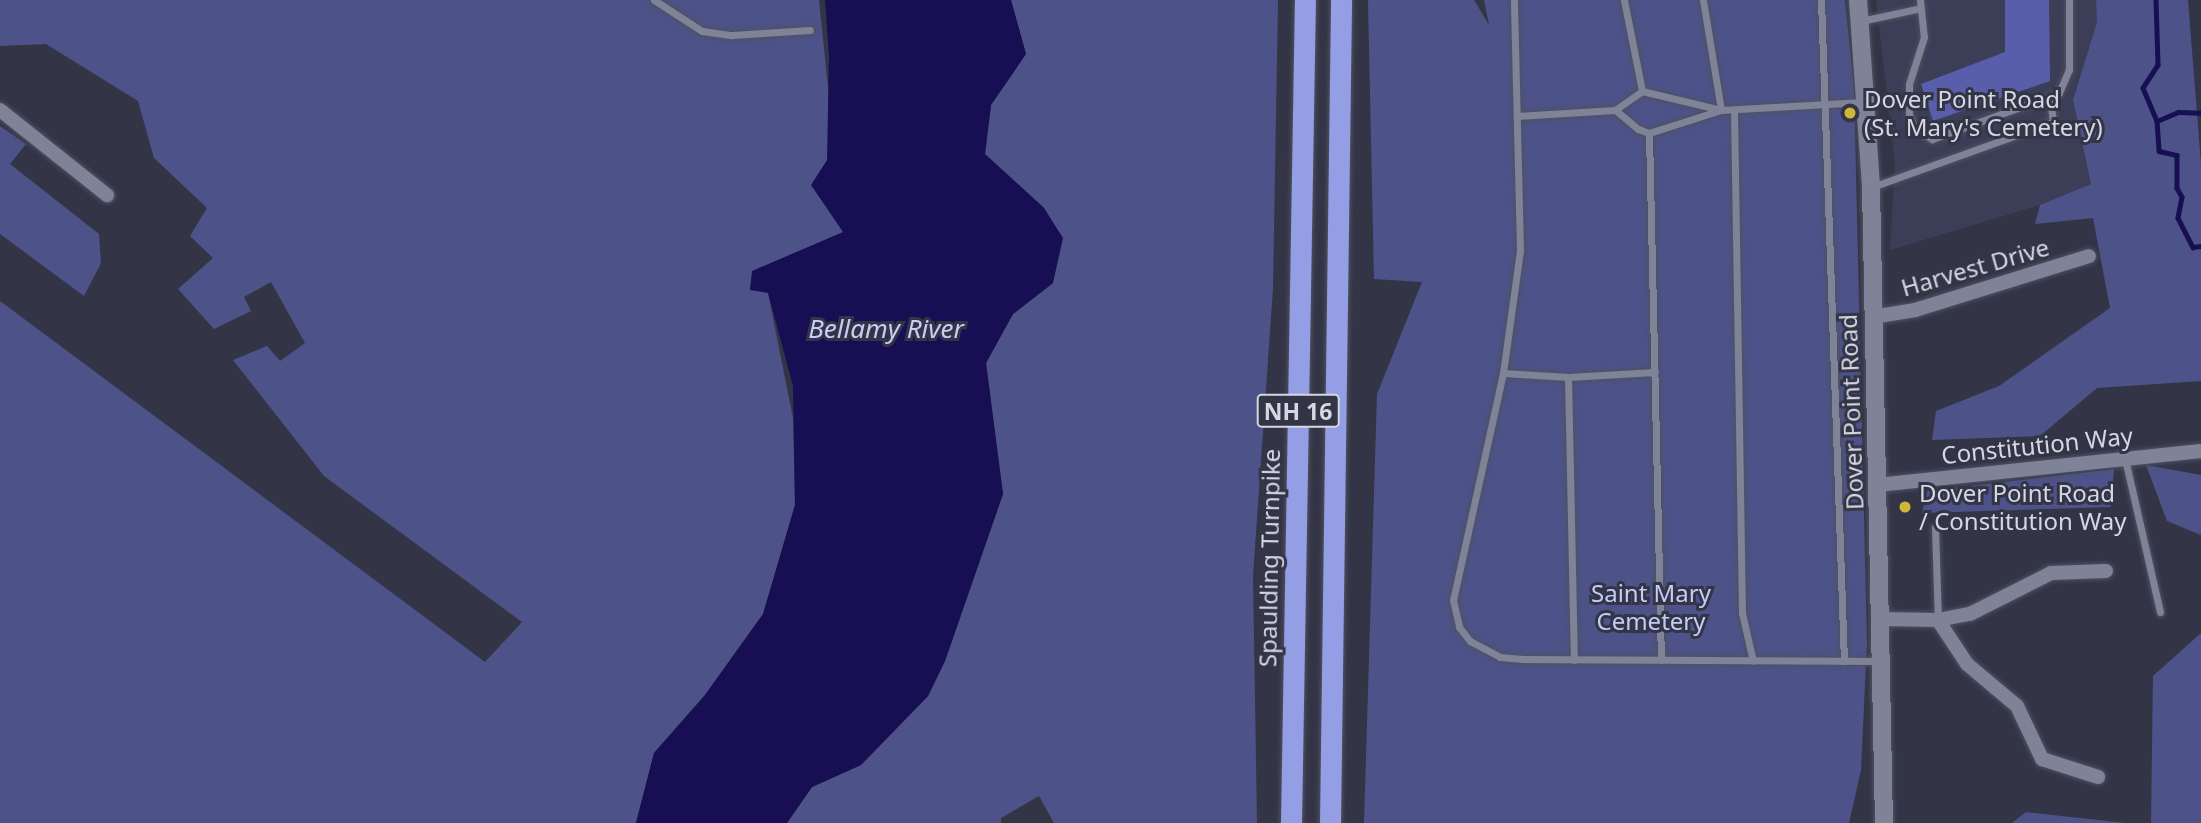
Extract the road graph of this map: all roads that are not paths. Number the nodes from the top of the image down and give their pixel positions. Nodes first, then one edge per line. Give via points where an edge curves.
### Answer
1 (654, 0) edge
2 (1305, 0) edge
3 (1341, 0) edge
4 (1514, 0) edge
5 (1624, 0) edge
6 (1703, 0) edge
7 (1821, 0) edge
8 (1858, 0) edge
9 (2069, 0) edge
10 (1921, 4) edge
11 (1860, 21) junction
12 (810, 30) dead end
13 (1642, 91) junction
14 (2050, 98) junction
15 (1867, 101) junction
16 (1828, 106) junction
17 (0, 110) edge
18 (1615, 110) junction
19 (1721, 110) junction
20 (1734, 110) junction
21 (1517, 116) junction
22 (1649, 133) junction
23 (1871, 187) junction
24 (107, 195) dead end
25 (2089, 256) dead end
26 (1872, 317) junction
27 (1655, 372) junction
28 (1503, 373) junction
29 (1568, 377) junction
30 (2201, 451) edge
31 (2125, 459) junction
32 (1877, 485) junction
33 (1935, 527) dead end
34 (2106, 571) dead end
35 (2160, 612) dead end
36 (1881, 619) junction
37 (1938, 620) junction
38 (1574, 660) junction
39 (1661, 660) junction
40 (1752, 661) junction
41 (1844, 661) junction
42 (1881, 661) junction
43 (2098, 777) dead end
44 (1882, 787) junction
45 (1292, 823) edge
46 (1330, 823) edge
47 (1871, 823) edge
48 (1884, 823) edge

1 - 12 lane via 702,31 732,35
2 - 45 highway, Spaulding Turnpike / NH 16
3 - 46 highway, NH 16
4 - 21 lane
5 - 13 lane
6 - 19 lane
7 - 16 lane
8 - 11 main road, Dover Point Road
9 - 14 lane via 2068,70 2065,83
10 - 11 lane
10 - 14 lane via 1924,37 1908,99 1914,127 1922,135 1944,138
11 - 15 main road, Dover Point Road
13 - 18 lane
13 - 19 lane
14 - 23 lane via 2053,122
15 - 16 lane
15 - 23 main road, Dover Point Road
16 - 20 lane
16 - 41 lane
17 - 24 street
18 - 21 lane
18 - 22 lane
19 - 20 lane
19 - 22 lane
20 - 40 lane via 1742,613
21 - 28 lane via 1521,250
22 - 27 lane
23 - 26 main road, Dover Point Road
25 - 26 street, Harvest Drive via 1915,310
26 - 32 main road, Dover Point Road
27 - 29 lane
27 - 39 lane
28 - 29 lane
28 - 38 lane via 1458,572 1453,614 1470,641 1492,654
29 - 38 lane
30 - 31 street, Constitution Way
31 - 32 street, Constitution Way
31 - 35 lane
32 - 36 main road, Dover Point Road
33 - 37 lane
34 - 37 street via 2050,573 1970,614
36 - 37 street
36 - 42 main road, Dover Point Road
37 - 43 street via 1967,664 2017,706 2042,759
38 - 39 lane
39 - 40 lane
40 - 41 lane
41 - 42 lane
42 - 44 main road, Dover Point Road
44 - 47 main road
44 - 48 main road, Dover Point Road

